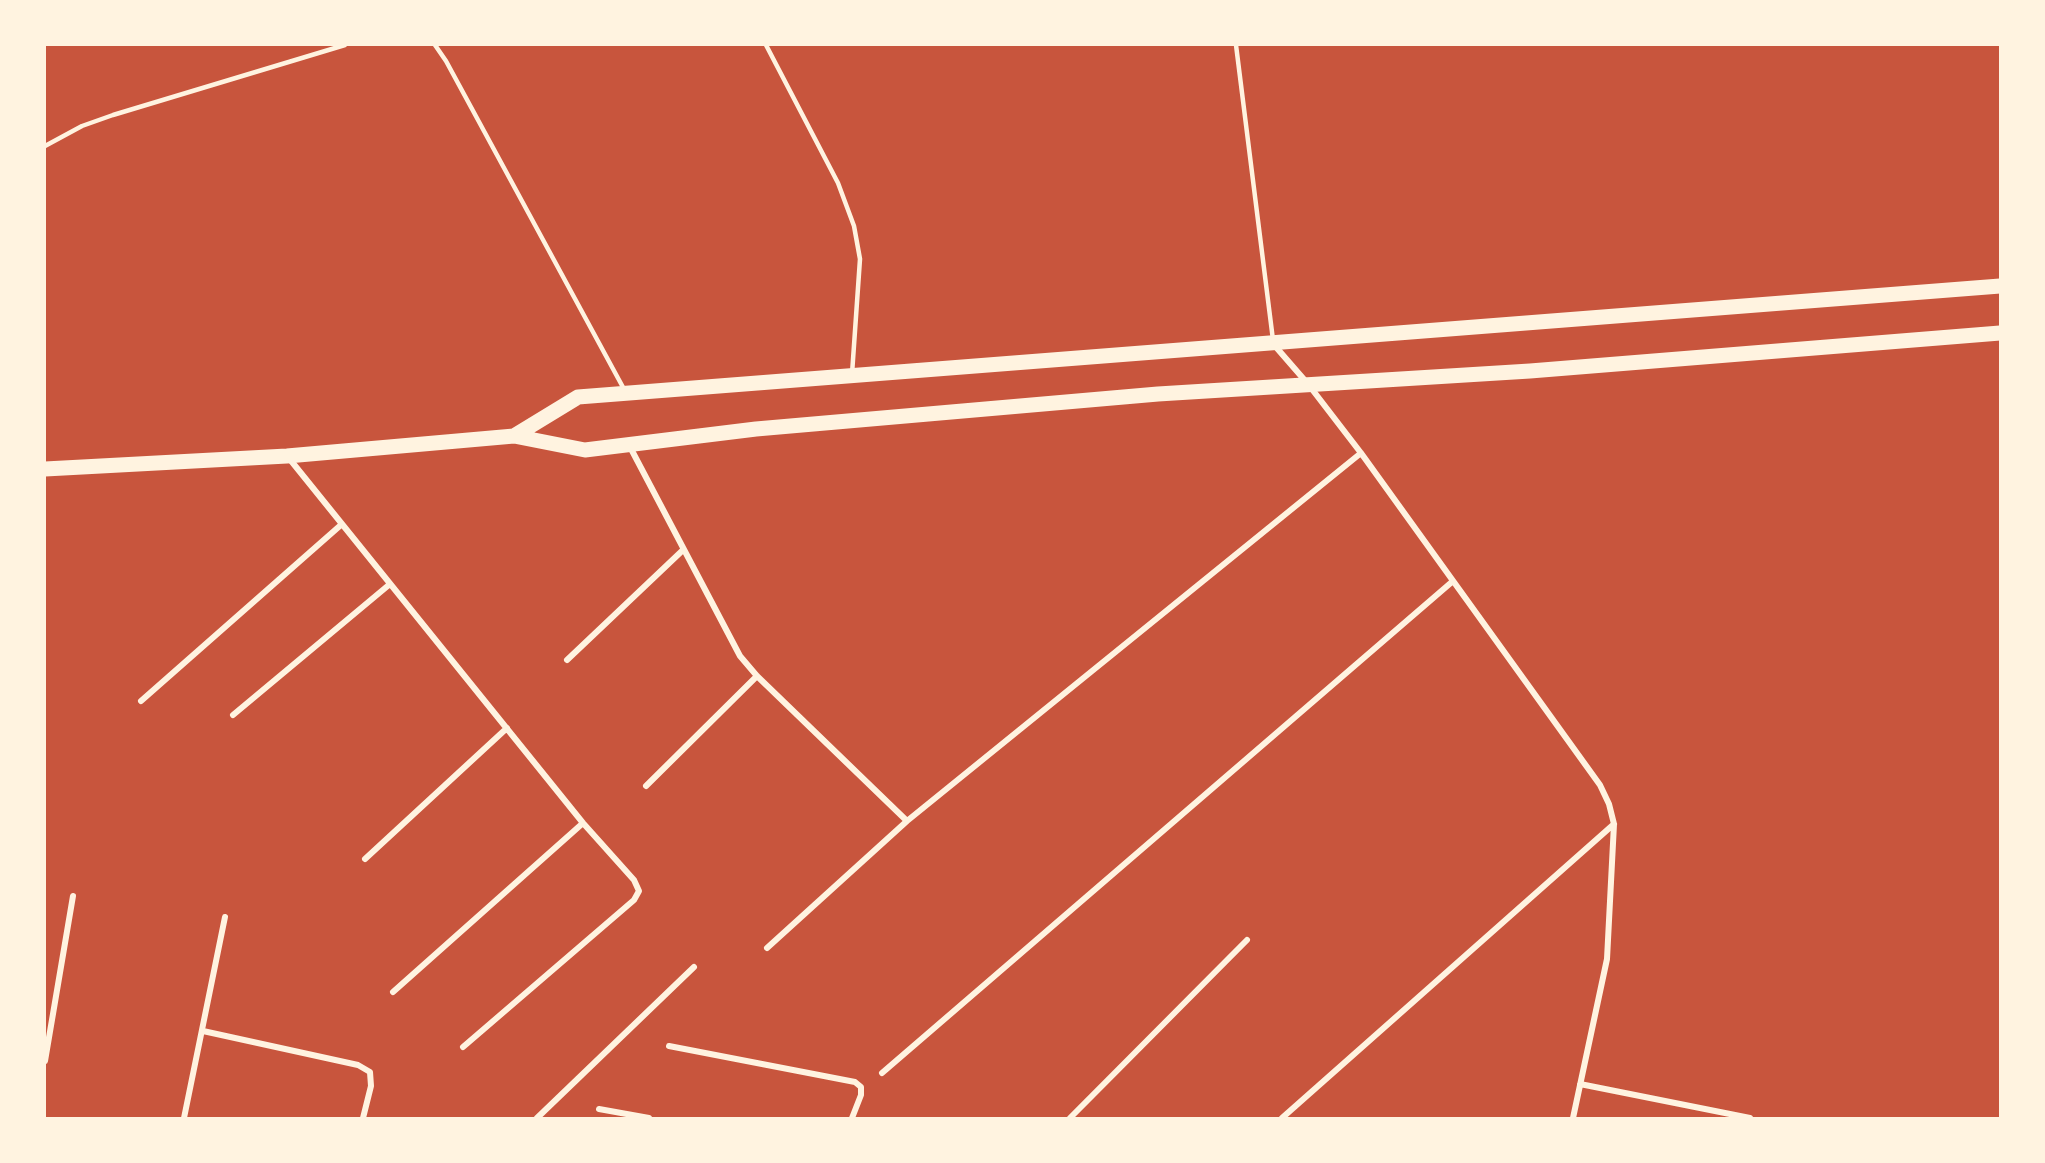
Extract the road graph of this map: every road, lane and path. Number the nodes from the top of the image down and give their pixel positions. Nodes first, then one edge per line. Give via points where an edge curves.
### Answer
1 (345, 45) edge
2 (435, 45) edge
3 (766, 45) edge
4 (1236, 45) edge
5 (45, 147) edge
6 (2000, 286) edge
7 (2000, 333) edge
8 (1273, 343) junction
9 (852, 376) junction
10 (1308, 384) junction
11 (626, 394) junction
12 (514, 436) junction
13 (629, 445) junction
14 (1361, 453) junction
15 (287, 456) junction
16 (45, 469) edge
17 (342, 524) junction
18 (683, 550) junction
19 (1453, 581) junction
20 (390, 584) junction
21 (567, 660) dead end
22 (756, 676) junction
23 (141, 701) dead end
24 (233, 715) dead end
25 (507, 728) junction
26 (646, 786) dead end
27 (907, 820) junction
28 (583, 823) junction
29 (1614, 824) junction
30 (365, 859) dead end
31 (73, 896) dead end
32 (225, 917) dead end
33 (1247, 940) dead end
34 (767, 948) dead end
35 (694, 967) dead end
36 (393, 992) dead end
37 (203, 1031) junction
38 (669, 1046) dead end
39 (463, 1047) dead end
40 (45, 1061) edge
41 (882, 1073) dead end
42 (1580, 1084) junction
43 (599, 1109) dead end
44 (184, 1118) edge
45 (363, 1118) edge
46 (537, 1118) edge
47 (649, 1118) edge
48 (852, 1118) edge
49 (1070, 1118) edge
50 (1282, 1118) edge
51 (1573, 1118) edge
52 (1750, 1118) edge

1 - 5 lane via 113,115 82,126
2 - 11 lane
3 - 9 lane via 838,183 854,226 860,259
4 - 8 lane
6 - 8 main road
7 - 10 main road via 1530,371
8 - 9 main road
8 - 10 street
9 - 11 main road
10 - 13 main road via 756,429
10 - 14 street
11 - 12 main road via 578,397
12 - 13 main road via 585,450
12 - 15 main road
13 - 18 street
14 - 19 street
14 - 27 street
15 - 16 main road
15 - 17 street
17 - 20 street
17 - 23 street
18 - 21 street
18 - 22 street via 740,656
19 - 29 street via 1600,785
19 - 41 street
20 - 24 street
20 - 25 street
22 - 26 street
22 - 27 street
25 - 28 street
25 - 30 street
27 - 34 street
28 - 36 street
28 - 39 street via 634,880 639,891 634,900
29 - 42 street via 1607,959
29 - 50 street
31 - 40 street
32 - 37 street
33 - 49 street
35 - 46 street
37 - 44 street
37 - 45 street via 358,1065 370,1072 371,1086
38 - 48 street via 855,1082 861,1087 861,1095
42 - 51 street
42 - 52 street
43 - 47 street

